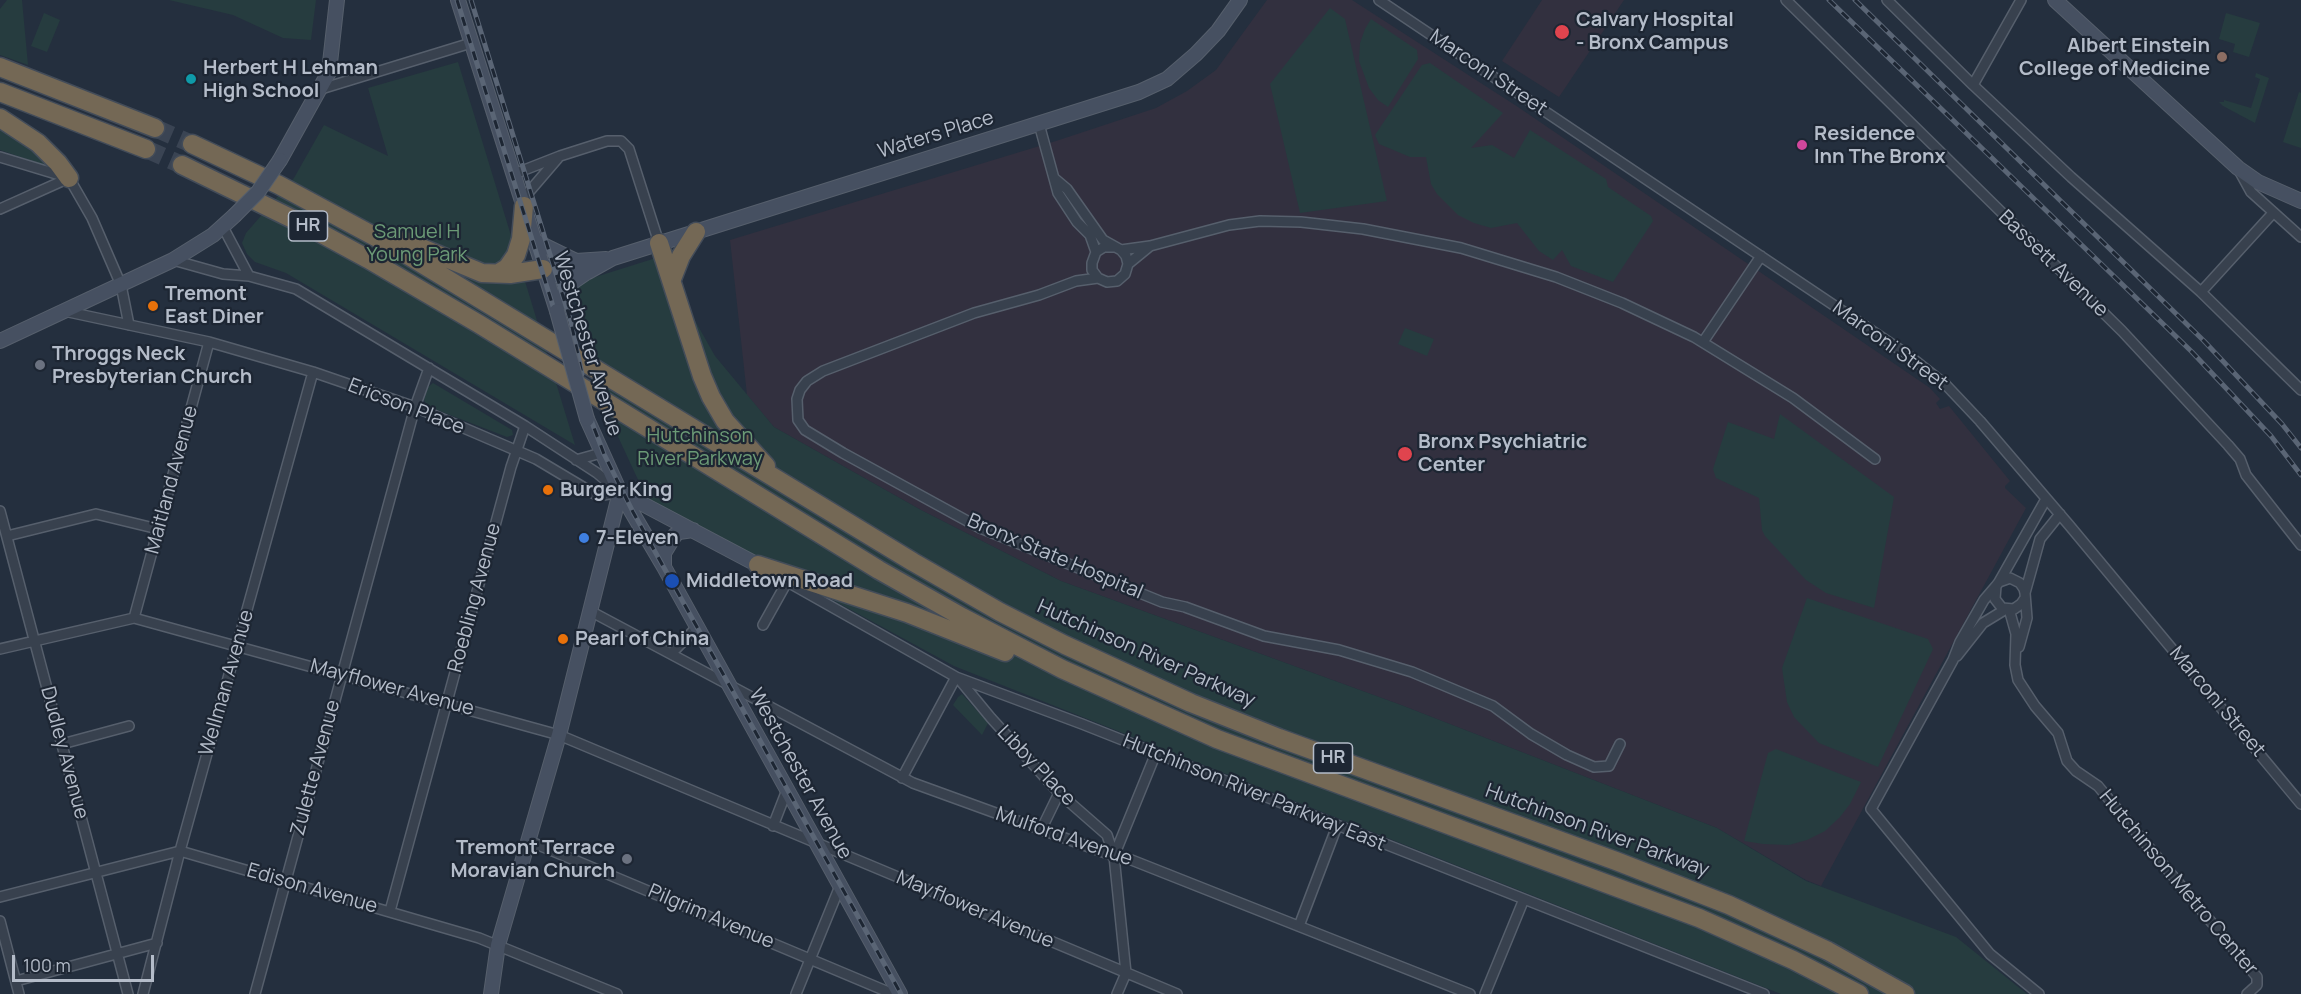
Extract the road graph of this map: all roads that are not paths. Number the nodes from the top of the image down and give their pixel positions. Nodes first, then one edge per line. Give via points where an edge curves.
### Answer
1 (338, 0) edge
2 (458, 0) edge
3 (1240, 0) edge
4 (1379, 0) edge
5 (1786, 0) edge
6 (1887, 0) edge
7 (2021, 0) edge
8 (2055, 0) edge
9 (471, 43) junction
10 (0, 67) edge
11 (1973, 85) junction
12 (321, 89) junction
13 (0, 92) edge
14 (0, 118) edge
15 (1039, 124) junction
16 (155, 128) tunnel mouth
17 (192, 144) tunnel mouth
18 (146, 149) tunnel mouth
19 (560, 156) junction
20 (0, 157) edge
21 (182, 165) tunnel mouth
22 (2238, 168) junction
23 (45, 172) junction
24 (514, 174) junction
25 (69, 178) junction
26 (1054, 178) junction
27 (44, 189) junction
28 (2301, 201) edge
29 (523, 203) junction
30 (0, 209) edge
31 (2272, 213) junction
32 (347, 221) junction
33 (223, 227) junction
34 (696, 232) junction
35 (2301, 237) edge
36 (535, 242) junction
37 (659, 243) junction
38 (1150, 246) junction
39 (1117, 248) junction
40 (1096, 252) junction
41 (1761, 256) junction
42 (613, 258) junction
43 (173, 260) junction
44 (576, 261) junction
45 (1092, 263) junction
46 (1128, 264) junction
47 (544, 272) junction
48 (588, 272) junction
49 (499, 273) junction
50 (249, 276) junction
51 (1098, 278) junction
52 (672, 279) junction
53 (1076, 281) junction
54 (121, 285) junction
55 (2201, 292) junction
56 (557, 310) junction
57 (64, 311) junction
58 (129, 324) junction
59 (0, 341) edge
60 (209, 342) junction
61 (1703, 342) junction
62 (429, 368) junction
63 (313, 372) junction
64 (2301, 390) edge
65 (415, 407) junction
66 (525, 426) junction
67 (516, 450) junction
68 (601, 453) junction
69 (1875, 459) dead end
70 (576, 460) junction
71 (779, 482) junction
72 (616, 493) junction
73 (2046, 499) junction
74 (0, 511) edge
75 (2060, 514) junction
76 (158, 530) junction
77 (693, 530) junction
78 (7, 536) junction
79 (2301, 545) edge
80 (758, 565) junction
81 (664, 567) junction
82 (788, 582) junction
83 (1997, 584) junction
84 (2025, 595) junction
85 (2008, 609) junction
86 (592, 612) junction
87 (134, 618) junction
88 (763, 625) dead end
89 (697, 627) junction
90 (34, 640) junction
91 (237, 647) junction
92 (0, 649) edge
93 (671, 654) junction
94 (2016, 654) junction
95 (1953, 660) junction
96 (342, 674) junction
97 (956, 677) junction
98 (728, 683) junction
99 (1126, 699) junction
100 (446, 703) junction
101 (129, 726) dead end
102 (559, 735) junction
103 (62, 744) junction
104 (1620, 744) dead end
105 (1156, 753) junction
106 (902, 778) junction
107 (787, 790) junction
108 (1059, 793) junction
109 (2301, 804) edge
110 (773, 826) junction
111 (1338, 826) junction
112 (1041, 830) junction
113 (529, 841) junction
114 (815, 842) junction
115 (180, 851) junction
116 (1114, 856) junction
117 (96, 872) junction
118 (285, 883) junction
119 (840, 886) junction
120 (0, 897) edge
121 (1524, 899) junction
122 (390, 911) junction
123 (0, 921) edge
124 (1299, 926) junction
125 (157, 943) junction
126 (498, 945) junction
127 (118, 952) junction
128 (811, 958) junction
129 (1126, 973) junction
130 (16, 981) junction
131 (255, 992) edge
132 (19, 994) edge
133 (128, 994) edge
134 (143, 994) edge
135 (266, 994) edge
136 (491, 994) edge
137 (617, 994) edge
138 (796, 994) edge
139 (892, 994) edge
140 (900, 994) edge
141 (1117, 994) edge
142 (1177, 994) edge
143 (1470, 994) edge
144 (1485, 994) edge
145 (1764, 994) edge
146 (1859, 994) edge
147 (1905, 994) edge
148 (2039, 994) edge
149 (2247, 994) edge

1 - 12 main road via 331,65
2 - 9 main road, Westchester Avenue
3 - 15 main road, Waters Place via 1208,43 1167,79
4 - 41 street, Marconi Street
5 - 79 street, Bassett Avenue via 2122,331 2240,459 2246,475
6 - 11 street
7 - 11 street
8 - 22 main road
9 - 12 street
9 - 24 main road, Westchester Avenue
10 - 16 highway
11 - 55 street
12 - 33 main road, bridge via 258,192
13 - 18 highway
14 - 25 highway via 38,143
15 - 26 street
15 - 34 main road, Waters Place
17 - 32 highway, Hutchinson River Parkway / HR
19 - 24 street
19 - 29 street
19 - 37 street via 607,141 621,141 629,149
20 - 23 street
21 - 99 highway, HR via 368,258 879,570 982,628
22 - 28 main road via 2258,182
22 - 31 street via 2251,192
23 - 25 street
23 - 27 street
24 - 29 main road, Westchester Avenue
25 - 27 street
25 - 54 street via 92,218
26 - 39 street via 1067,189 1103,240
26 - 40 street via 1058,193 1090,235
27 - 30 street
29 - 36 main road, Westchester Avenue
29 - 49 highway via 516,255
31 - 35 street
31 - 55 street
32 - 49 highway via 476,271
32 - 71 highway, Hutchinson River Parkway / HR via 444,276
33 - 43 main road
33 - 50 street
34 - 37 main road, Waters Place
34 - 52 highway
36 - 44 main road
36 - 47 main road, Westchester Avenue
37 - 42 main road, Waters Place
37 - 52 highway
38 - 39 street
38 - 46 street
38 - 61 street via 1260,221 1364,229 1461,248 1556,277
39 - 40 street via 1104,247
39 - 46 street
40 - 45 street
41 - 61 street
41 - 73 street, Marconi Street via 1934,374
42 - 44 main road, Waters Place
42 - 48 main road, Waters Place
43 - 50 street via 223,274
43 - 54 main road
44 - 47 main road, Waters Place
45 - 51 street
45 - 53 street, Bronx State Hospital
46 - 51 street via 1117,281
47 - 48 main road, Waters Place
47 - 49 highway
47 - 56 main road, Westchester Avenue
48 - 56 main road via 567,286
50 - 62 street via 296,290
51 - 53 street, Bronx State Hospital
52 - 71 highway via 702,376 719,412
53 - 104 street, Bronx State Hospital via 974,313 825,370 800,390 798,420 805,430 833,447 973,524 1162,602 1264,636 1339,650 1412,672 1493,706 1531,734 1594,767 1609,766
54 - 57 main road
54 - 58 street
55 - 64 street
56 - 68 main road, Westchester Avenue, bridge via 586,418
57 - 58 street, Ericson Place
57 - 59 main road
58 - 60 street, Ericson Place
60 - 63 street, Ericson Place
60 - 76 street, Maitland Avenue
61 - 69 street via 1793,398
62 - 65 street, Zulette Avenue
62 - 66 street
63 - 65 street, Ericson Place
63 - 91 street, Wellman Avenue
65 - 67 street, Ericson Place
65 - 96 street, Zulette Avenue
66 - 67 street, Roebling Avenue
66 - 70 street
67 - 72 street, Ericson Place via 598,496
67 - 100 street, Roebling Avenue
68 - 70 street
68 - 72 main road, Westchester Avenue
70 - 72 street via 597,473
71 - 147 highway, Hutchinson River Parkway / HR via 1000,612 1133,677 1279,738 1729,905 1828,951
72 - 77 main road
72 - 81 main road, Westchester Avenue
72 - 86 main road
73 - 75 street, Marconi Street
73 - 83 street
74 - 78 street, Dudley Avenue
75 - 84 street, Hutchinson Metro Center via 2040,539
75 - 109 street, Marconi Street
76 - 78 street via 96,514
76 - 87 street, Maitland Avenue
77 - 80 main road
77 - 81 main road via 675,535 664,553
78 - 90 street, Dudley Avenue
80 - 82 street, Hutchinson River Parkway East
80 - 99 highway via 935,623 1047,672
81 - 89 main road, Westchester Avenue
82 - 88 street
82 - 97 street, Hutchinson River Parkway East
83 - 84 street via 2010,578 2018,581
83 - 85 street, Hutchinson Metro Center via 1996,602
83 - 95 street via 1984,600
84 - 85 street via 2021,604
84 - 94 street, Hutchinson Metro Center via 2027,618
85 - 94 street, Hutchinson Metro Center via 2015,626
85 - 95 street via 1983,623
86 - 93 street, Mulford Avenue
86 - 102 main road
87 - 90 street, Mayflower Avenue
87 - 91 street, Mayflower Avenue
89 - 93 street
89 - 98 main road, Westchester Avenue
90 - 92 street, Mayflower Avenue
90 - 103 street, Dudley Avenue
91 - 96 street, Mayflower Avenue
91 - 115 street, Wellman Avenue
93 - 98 street, Mulford Avenue
94 - 149 street, Hutchinson Metro Center via 2018,680 2058,732 2067,761 2098,786 2257,977 2257,985
95 - 148 street via 1871,811 1990,954
96 - 100 street, Mayflower Avenue
96 - 118 street, Zulette Avenue
97 - 105 street, Hutchinson River Parkway East
97 - 106 street
97 - 108 street, Libby Place
98 - 106 street, Mulford Avenue
98 - 107 main road, Westchester Avenue
99 - 146 highway, HR via 1217,739 1678,909
100 - 102 street, Mayflower Avenue
100 - 122 street, Roebling Avenue
101 - 103 street
102 - 110 street, Mayflower Avenue
102 - 113 main road
103 - 117 street, Dudley Avenue
105 - 111 street, Hutchinson River Parkway East
105 - 116 street
106 - 112 street, Mulford Avenue
107 - 110 street
107 - 114 main road, Westchester Avenue
108 - 112 street
108 - 116 street, Libby Place via 1107,834
110 - 114 street, Mayflower Avenue
111 - 121 street, Hutchinson River Parkway East
111 - 124 street
112 - 116 street, Mulford Avenue
113 - 126 main road
113 - 128 street, Pilgrim Avenue
114 - 119 main road, Westchester Avenue
114 - 129 street, Mayflower Avenue
115 - 117 street
115 - 118 street, Edison Avenue
115 - 125 street, Wellman Avenue
116 - 124 street, Mulford Avenue
116 - 129 street
117 - 120 street
117 - 127 street, Dudley Avenue
118 - 122 street, Edison Avenue
118 - 131 street, Zulette Avenue
119 - 128 street
119 - 140 main road, Westchester Avenue
121 - 144 street
121 - 145 street, Hutchinson River Parkway East
122 - 126 street, Edison Avenue
123 - 130 street
124 - 143 street, Mulford Avenue
125 - 127 street
125 - 134 street, Wellman Avenue
126 - 136 main road
126 - 137 street, Edison Avenue
127 - 130 street
127 - 133 street, Dudley Avenue
128 - 138 street
128 - 139 street, Pilgrim Avenue
129 - 141 street
129 - 142 street, Mayflower Avenue
130 - 132 street
131 - 135 street

